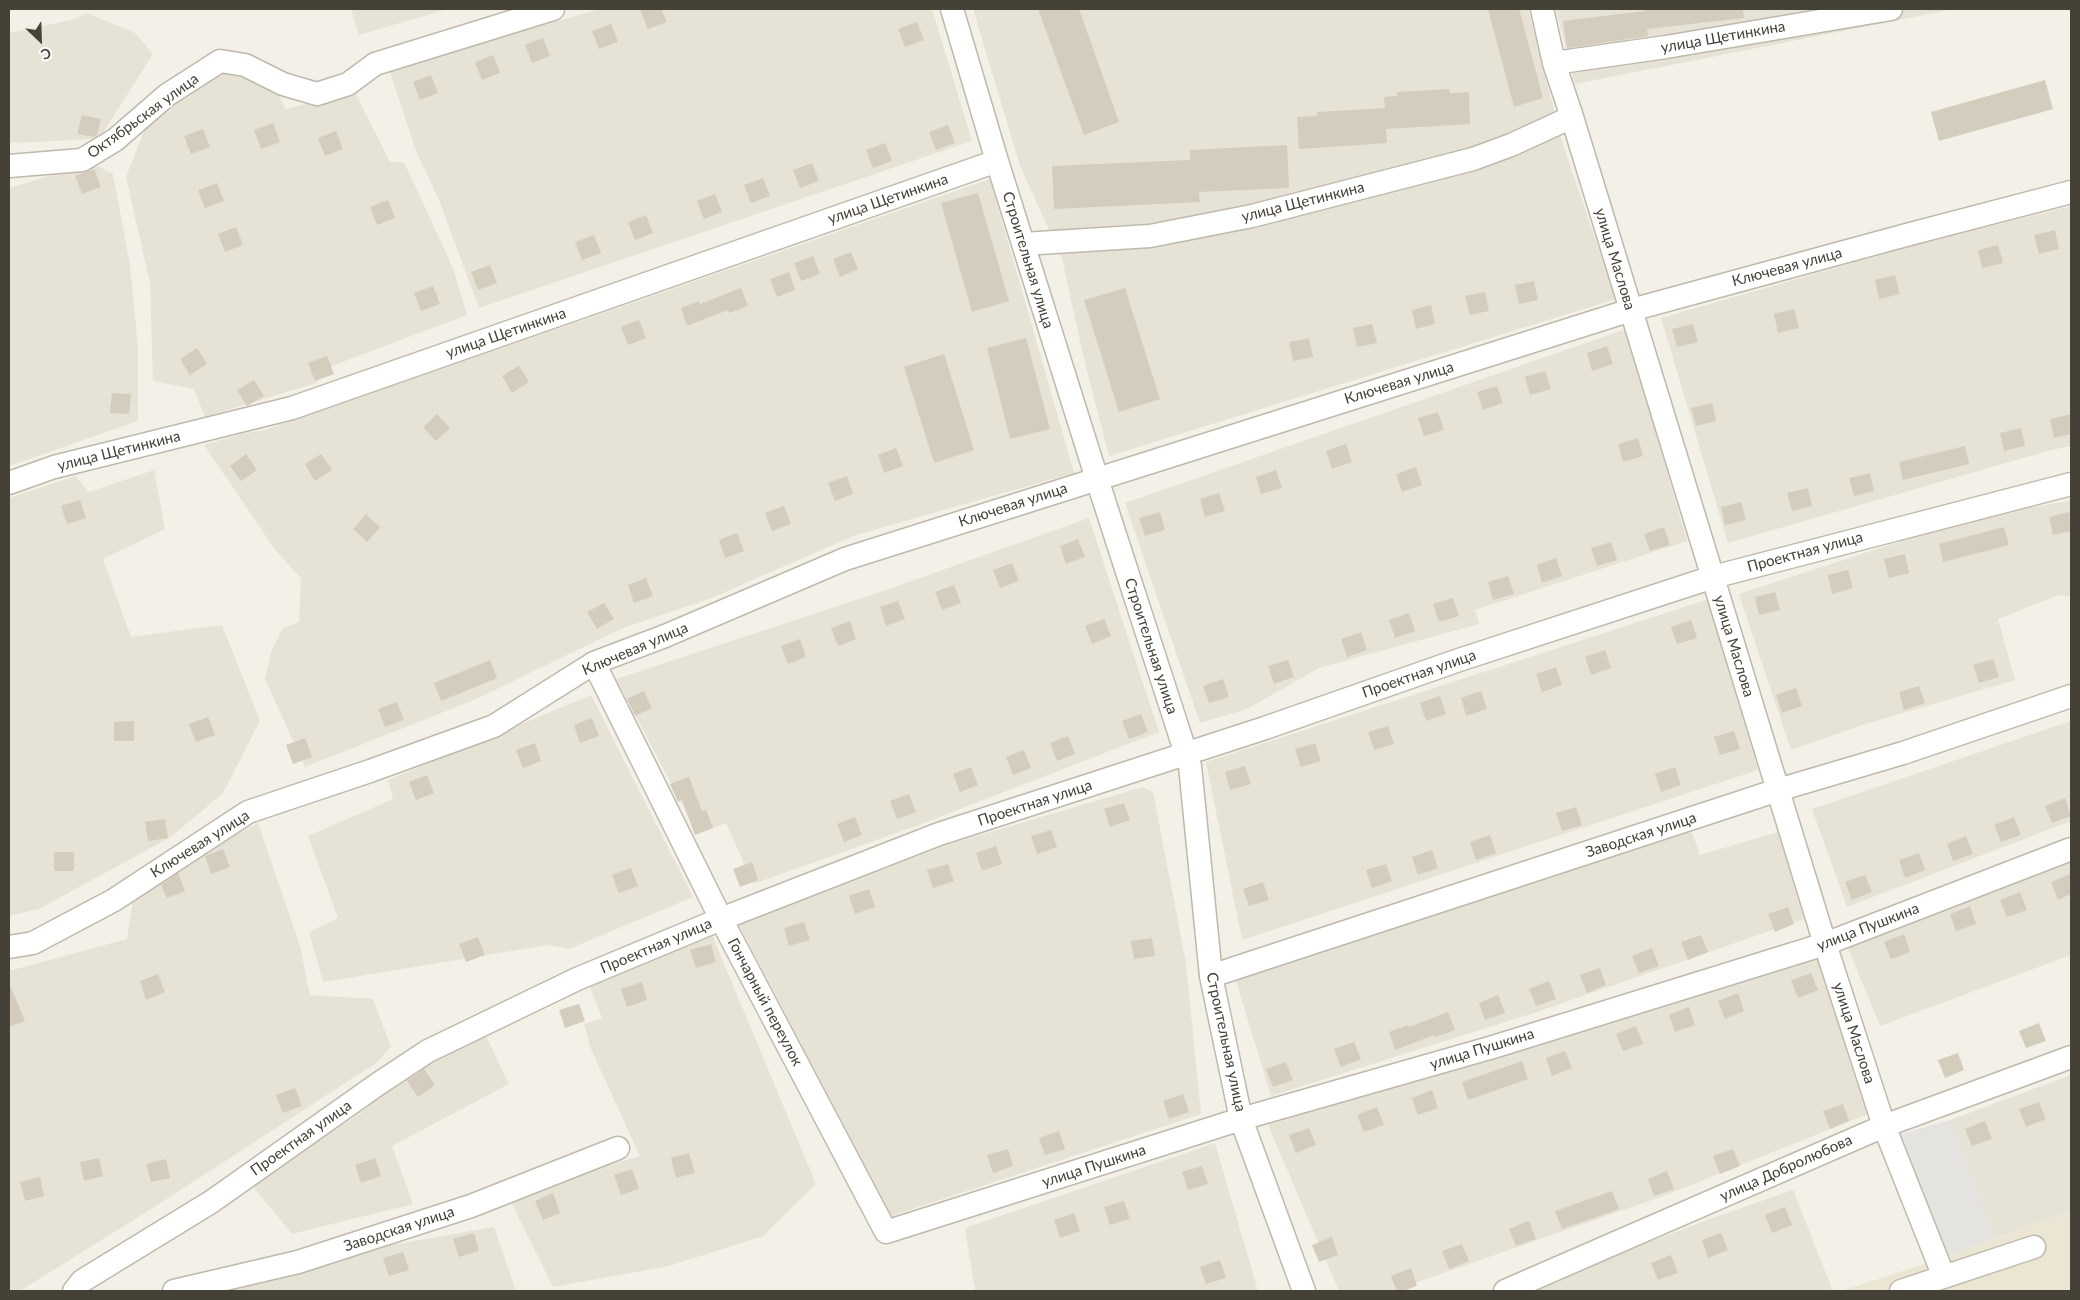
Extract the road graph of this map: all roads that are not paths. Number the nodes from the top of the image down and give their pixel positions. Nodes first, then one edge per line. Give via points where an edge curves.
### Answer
1 (553, 9) edge
2 (952, 9) edge
3 (1542, 9) edge
4 (1891, 9) edge
5 (1554, 63) junction
6 (1572, 117) junction
7 (997, 161) junction
8 (9, 166) edge
9 (2071, 192) edge
10 (1023, 244) junction
11 (1631, 310) junction
12 (1097, 479) junction
13 (9, 483) edge
14 (2071, 484) edge
15 (1714, 577) junction
16 (594, 663) junction
17 (2071, 696) edge
18 (1186, 754) junction
19 (1778, 790) junction
20 (2071, 849) edge
21 (722, 918) junction
22 (1825, 944) junction
23 (9, 947) edge
24 (1211, 976) junction
25 (2071, 1057) edge
26 (1242, 1119) junction
27 (1884, 1126) junction
28 (618, 1148) dead end
29 (886, 1232) joint
30 (2034, 1247) dead end
31 (1944, 1277) junction
32 (1910, 1290) edge
33 (74, 1291) edge
34 (174, 1291) edge
35 (1304, 1291) edge
36 (1506, 1291) edge

1 - 8 street, Октябрьская улица via 375,64 348,84 317,94 283,84 245,65 220,61 167,95 114,140 82,160
2 - 7 street, Строительная улица
3 - 5 street, улица Маслова
4 - 5 street, улица Щетинкина
5 - 6 street, улица Маслова
6 - 10 street, улица Щетинкина via 1473,159 1252,216 1150,236
6 - 11 street, улица Маслова
7 - 10 street, Строительная улица
7 - 13 street, улица Щетинкина via 292,408 54,467
9 - 11 street, Ключевая улица
10 - 12 street, Строительная улица
11 - 12 street, Ключевая улица
11 - 15 street, улица Маслова
12 - 16 street, Ключевая улица via 845,559
12 - 18 street, Строительная улица
14 - 15 street, Проектная улица
15 - 18 street, Проектная улица
15 - 19 street, улица Маслова
16 - 21 street, Гончарный переулок
16 - 23 street, Ключевая улица via 494,726 248,812 114,900 33,943
17 - 19 street, Заводская улица via 1903,753
18 - 21 street, Проектная улица via 939,834
18 - 24 street, Строительная улица via 1190,766
19 - 22 street, улица Маслова
19 - 24 street, Заводская улица
20 - 22 street, улица Пушкина
21 - 29 street, Гончарный переулок
21 - 33 street, Проектная улица via 577,979 428,1052 211,1202 82,1281
22 - 26 street, улица Пушкина via 1493,1047
22 - 27 street, улица Маслова
24 - 26 street, Строительная улица
25 - 27 street, улица Добролюбова
26 - 29 street, улица Пушкина
26 - 35 street, Строительная улица
27 - 31 street, улица Маслова
27 - 36 street, улица Добролюбова
28 - 34 street, Заводская улица via 471,1206 298,1262
30 - 31 street
31 - 32 street

